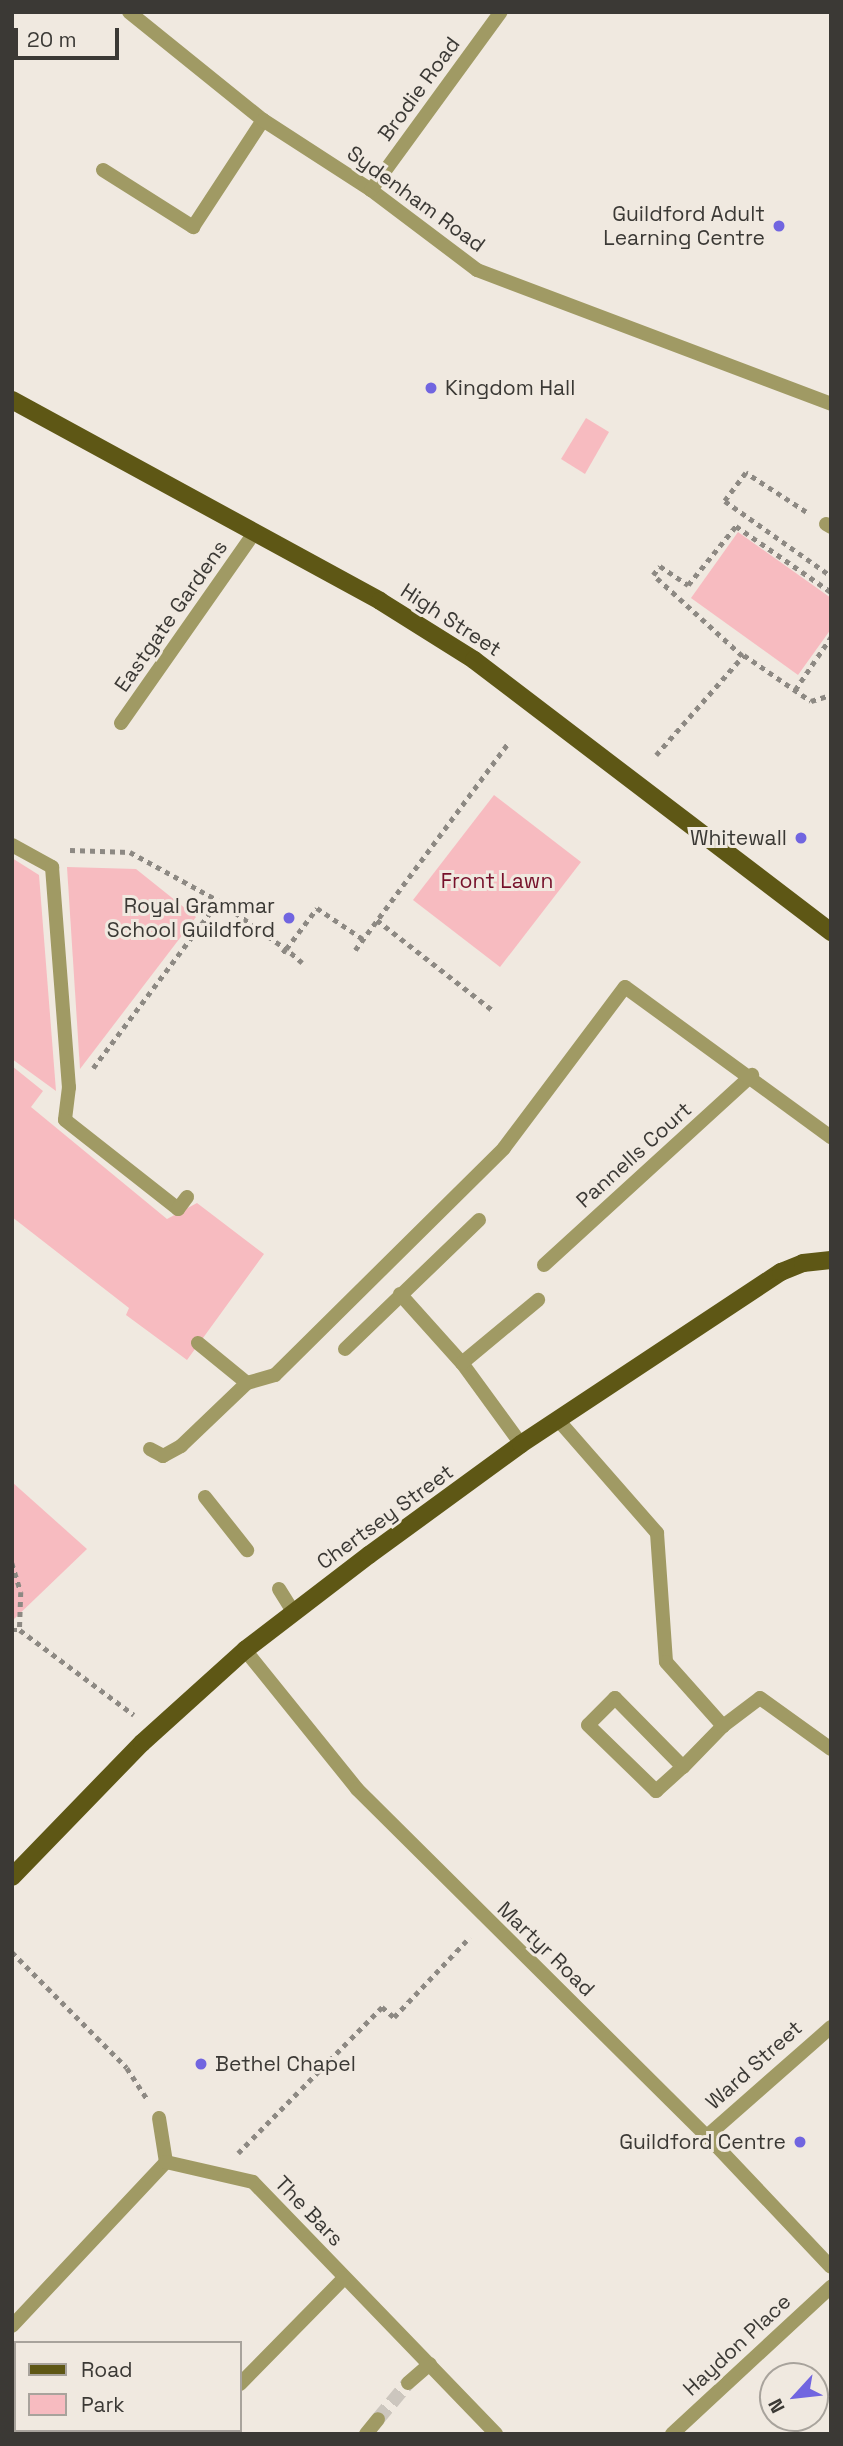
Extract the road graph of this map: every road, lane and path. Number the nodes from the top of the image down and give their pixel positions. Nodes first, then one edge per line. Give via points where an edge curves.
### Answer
1 (129, 12) edge
2 (501, 12) edge
3 (263, 120) junction
4 (103, 170) dead end
5 (371, 190) junction
6 (12, 400) edge
7 (831, 404) edge
8 (824, 523) edge
9 (254, 533) junction
10 (718, 536) dead end
11 (724, 541) junction
12 (804, 558) junction
13 (798, 569) junction
14 (831, 576) edge
15 (831, 592) edge
16 (831, 637) edge
17 (742, 656) junction
18 (795, 690) junction
19 (831, 695) edge
20 (121, 723) dead end
21 (508, 743) dead end
22 (656, 755) dead end
23 (12, 845) edge
24 (62, 850) dead end
25 (219, 901) junction
26 (377, 920) junction
27 (831, 932) edge
28 (363, 939) junction
29 (286, 949) junction
30 (355, 950) dead end
31 (282, 955) dead end
32 (302, 963) dead end
33 (492, 1010) dead end
34 (752, 1075) junction
35 (67, 1102) junction
36 (831, 1137) edge
37 (187, 1197) dead end
38 (479, 1220) dead end
39 (831, 1260) edge
40 (544, 1265) dead end
41 (400, 1294) junction
42 (538, 1300) dead end
43 (198, 1343) dead end
44 (345, 1349) dead end
45 (462, 1363) junction
46 (247, 1383) junction
47 (559, 1421) junction
48 (521, 1444) junction
49 (150, 1449) dead end
50 (205, 1497) dead end
51 (247, 1550) dead end
52 (12, 1563) edge
53 (279, 1590) dead end
54 (294, 1613) junction
55 (12, 1630) edge
56 (20, 1630) junction
57 (245, 1650) junction
58 (143, 1722) dead end
59 (723, 1726) junction
60 (831, 1749) edge
61 (683, 1767) junction
62 (12, 1877) edge
63 (485, 1920) junction
64 (12, 1952) edge
65 (831, 2027) edge
66 (159, 2118) joint
67 (707, 2136) junction
68 (166, 2162) junction
69 (218, 2174) junction
70 (831, 2267) edge
71 (344, 2278) junction
72 (831, 2287) edge
73 (12, 2326) edge
74 (430, 2364) junction
75 (242, 2382) edge
76 (408, 2383) tunnel mouth
77 (377, 2419) tunnel mouth
78 (366, 2434) edge
79 (496, 2434) edge
80 (672, 2434) edge

1 - 3 street, Sydenham Road
2 - 5 street, Brodie Road
3 - 4 street via 193,227
3 - 5 street, Sydenham Road
5 - 7 street, Sydenham Road via 477,270
6 - 9 main road, High Street
8 - 12 path via 746,472 725,501
9 - 20 street, Eastgate Gardens
9 - 27 main road, High Street via 380,601 474,660
10 - 11 path
11 - 13 path via 736,526
11 - 17 path via 688,585 660,566 653,575
12 - 13 path
12 - 14 path
13 - 15 path
16 - 18 path
17 - 18 path
17 - 22 path
18 - 19 path via 811,701
21 - 26 path
23 - 35 street via 52,867
24 - 25 path via 130,852
25 - 29 path
25 - 35 path
26 - 28 path
26 - 33 path
28 - 29 path via 317,908
28 - 30 path
29 - 31 path
29 - 32 path
34 - 36 street
34 - 40 street, Pannells Court
34 - 46 street via 625,987 504,1148 275,1375
35 - 37 street via 62,1111 68,1125 178,1209
38 - 41 street
39 - 47 main road, Chertsey Street via 803,1263 781,1272
41 - 44 street
41 - 45 street
42 - 45 street
43 - 46 street
45 - 48 street
46 - 49 street via 181,1446 163,1456
47 - 48 main road, Chertsey Street
47 - 59 street via 657,1533 666,1662
48 - 54 main road, Chertsey Street
50 - 51 street
52 - 56 path via 22,1592
53 - 54 street
54 - 57 main road, Chertsey Street
55 - 56 path
56 - 58 path
57 - 62 main road, Chertsey Street via 142,1743
57 - 63 street, Martyr Road via 357,1789
59 - 60 street via 751,1701 767,1699
59 - 61 street
61 - 61 street via 656,1791 588,1725 615,1698
63 - 67 street, Martyr Road
63 - 69 path via 394,2017 382,2007
64 - 66 path via 127,2068
65 - 67 street, Ward Street
66 - 68 street
67 - 70 street, Martyr Road
68 - 69 street, The Bars
68 - 73 street
69 - 71 street, The Bars via 253,2182
71 - 74 street, The Bars
71 - 75 street
72 - 80 street, Haydon Place
74 - 76 street
74 - 79 street, The Bars
77 - 78 street

